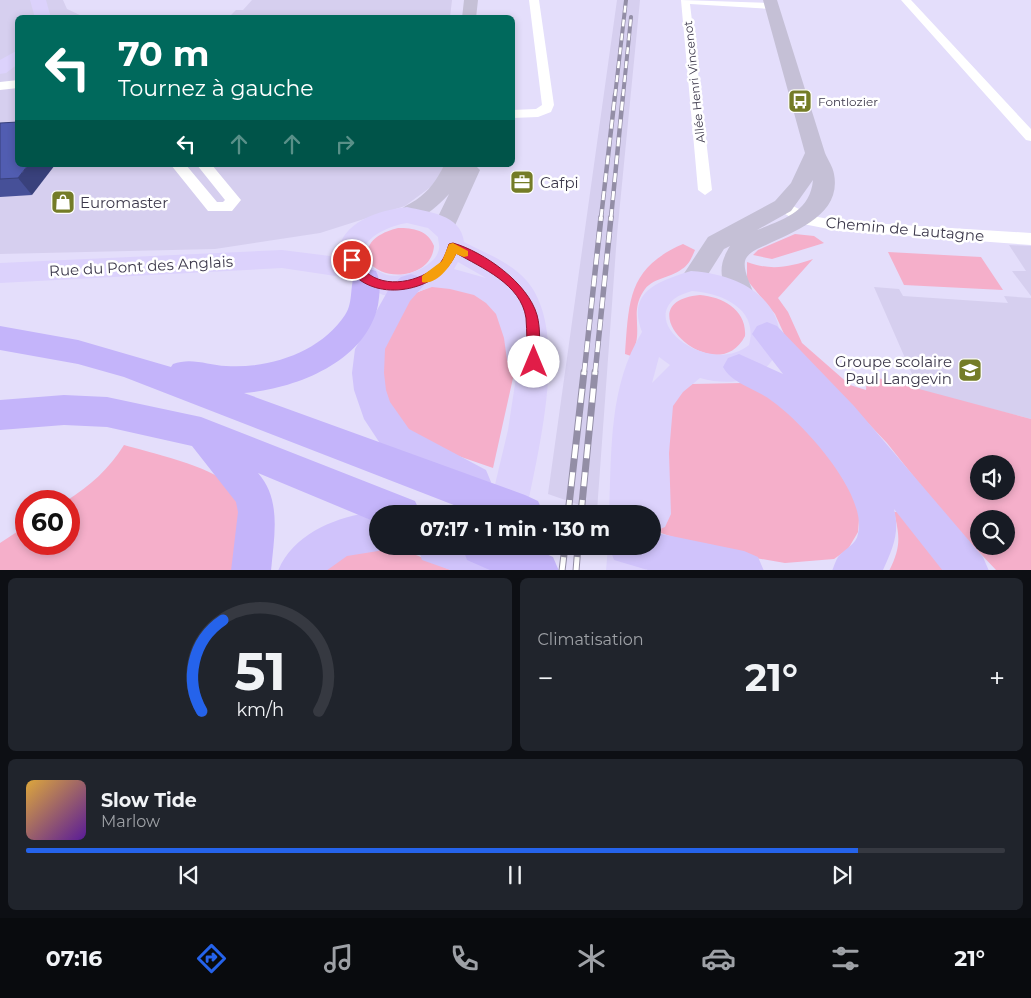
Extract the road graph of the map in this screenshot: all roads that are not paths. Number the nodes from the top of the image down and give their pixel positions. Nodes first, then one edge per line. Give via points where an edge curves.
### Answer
1 (38, 0) edge
2 (49, 0) edge
3 (470, 0) edge
4 (534, 0) edge
5 (906, 0) edge
6 (771, 3) edge
7 (42, 15) edge
8 (52, 15) edge
9 (469, 15) edge
10 (15, 61) edge
11 (8, 76) edge
12 (515, 114) edge
13 (1031, 137) edge
14 (815, 154) junction
15 (180, 167) edge
16 (206, 167) edge
17 (453, 167) edge
18 (470, 167) edge
19 (705, 190) dead end
20 (783, 206) junction
21 (407, 215) junction
22 (804, 217) junction
23 (449, 237) junction
24 (357, 238) junction
25 (1031, 239) edge
26 (282, 259) junction
27 (0, 273) edge
28 (361, 274) junction
29 (421, 280) junction
30 (691, 281) junction
31 (741, 294) junction
32 (656, 334) junction
33 (767, 334) junction
34 (0, 338) edge
35 (694, 364) junction
36 (126, 365) junction
37 (739, 367) junction
38 (0, 415) edge
39 (201, 433) junction
40 (441, 473) junction
41 (380, 505) edge
42 (497, 505) edge
43 (508, 505) edge
44 (509, 505) edge
45 (628, 505) edge
46 (652, 505) edge
47 (369, 532) edge
48 (661, 553) edge
49 (467, 555) edge
50 (486, 555) edge
51 (500, 555) edge
52 (503, 555) edge
53 (627, 555) edge
54 (638, 555) edge
55 (652, 555) edge
56 (729, 567) edge
57 (251, 570) edge
58 (298, 570) edge
59 (483, 570) edge
60 (497, 570) edge
61 (519, 570) edge
62 (539, 570) edge
63 (626, 570) edge
64 (651, 570) edge
65 (677, 570) edge
66 (852, 570) edge
67 (969, 570) edge

1 - 7 main road
2 - 8 main road
3 - 9 main road
4 - 12 street via 548,106 547,110 538,113
5 - 13 street
6 - 14 main road
6 - 19 street, Allée Henri Vincenot via 685,1
10 - 11 main road
14 - 20 main road via 800,186
14 - 22 main road via 824,173 824,186 813,209
15 - 16 street via 213,207 227,207 233,200
17 - 21 main road via 442,190
18 - 23 main road
20 - 22 street, Chemin de Lautagne
20 - 30 main road via 716,243
21 - 23 main road via 421,216
21 - 24 main road via 378,222
22 - 25 street, Chemin de Lautagne via 839,226
22 - 31 main road via 746,245 738,253 733,267
23 - 29 main road via 447,263
23 - 44 main road via 517,288 532,316 534,362 530,397
24 - 26 main road, Rue du Pont des Anglais
24 - 28 main road via 352,260
26 - 27 main road, Rue du Pont des Anglais
26 - 28 main road, Rue du Pont des Anglais via 323,263
28 - 29 main road via 379,284 395,286
28 - 36 highway via 362,309 348,334 331,350 306,363 275,375 234,380
29 - 40 highway via 400,294 370,350 368,373 376,409 397,440
29 - 42 main road via 464,280 489,290 508,310 519,344 522,367
30 - 31 main road via 708,282
30 - 32 main road via 677,284 656,298 652,309
31 - 33 main road via 759,312
32 - 35 main road via 678,357
32 - 45 main road via 636,377
33 - 37 main road via 760,354
33 - 67 highway via 829,400
34 - 36 highway via 78,352
35 - 37 main road via 717,369
35 - 46 main road via 673,381 657,405
36 - 40 highway
37 - 66 highway via 773,384 803,406 865,482 877,508 878,530 872,550
38 - 39 highway via 64,410 107,412
39 - 41 highway
39 - 57 highway via 252,493 257,512
40 - 43 highway
47 - 58 highway via 345,536 321,550
48 - 56 highway
49 - 61 highway
50 - 59 main road
51 - 60 main road
52 - 62 highway
53 - 63 main road
54 - 65 highway
55 - 64 main road

